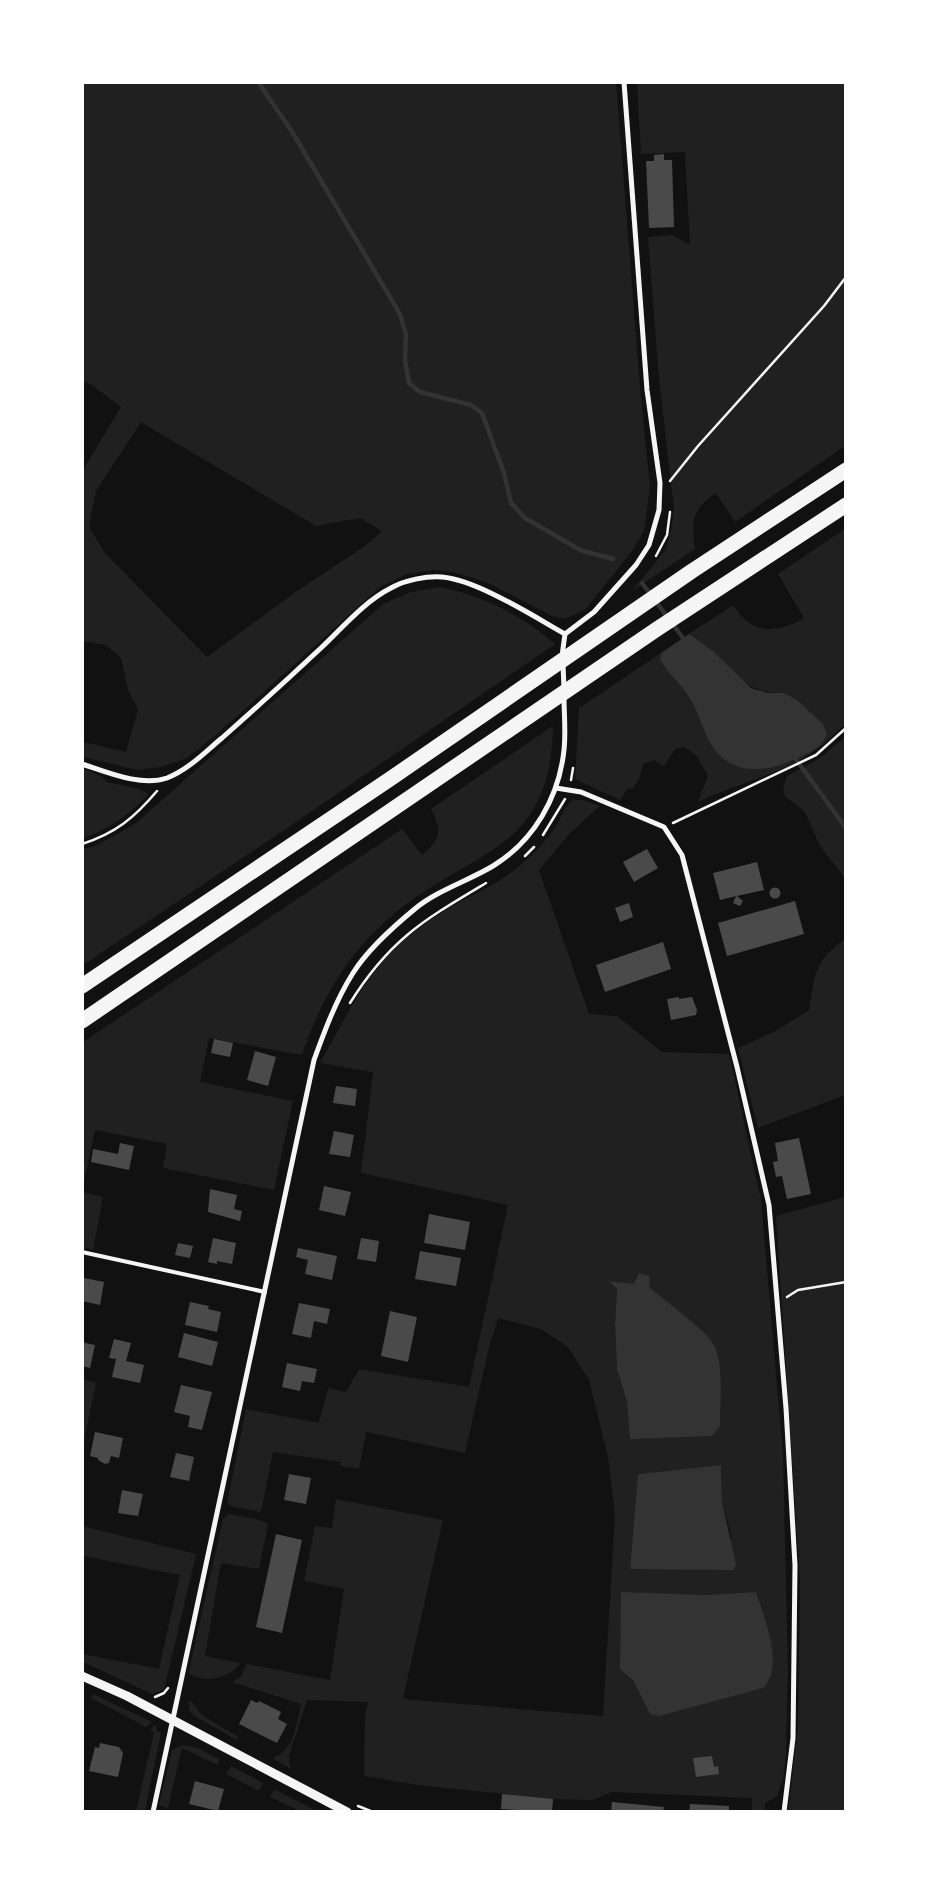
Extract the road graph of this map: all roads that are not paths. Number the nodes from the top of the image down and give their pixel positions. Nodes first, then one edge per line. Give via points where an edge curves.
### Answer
1 (624, 82) edge
2 (846, 470) edge
3 (846, 505) edge
4 (564, 634) junction
5 (82, 764) edge
6 (556, 788) junction
7 (82, 986) edge
8 (82, 1022) edge
9 (82, 1252) edge
10 (265, 1292) junction
11 (82, 1676) edge
12 (172, 1720) junction
13 (153, 1812) edge
14 (346, 1812) edge
15 (784, 1812) edge

1 - 4 street via 647,380 660,497 655,528 636,565 594,612
2 - 7 highway via 608,627 390,779
3 - 8 highway via 649,634
4 - 5 street via 459,580 441,577 414,579 390,588 360,612 196,760 167,778 148,780 119,776
4 - 6 street via 564,750
6 - 10 street via 542,819 519,845 494,865 418,906 354,972 333,1010 314,1060
6 - 15 street via 569,789 664,827 682,855 769,1205 795,1566 793,1738
9 - 10 lane
10 - 12 street
11 - 12 street
12 - 13 street
12 - 14 street

